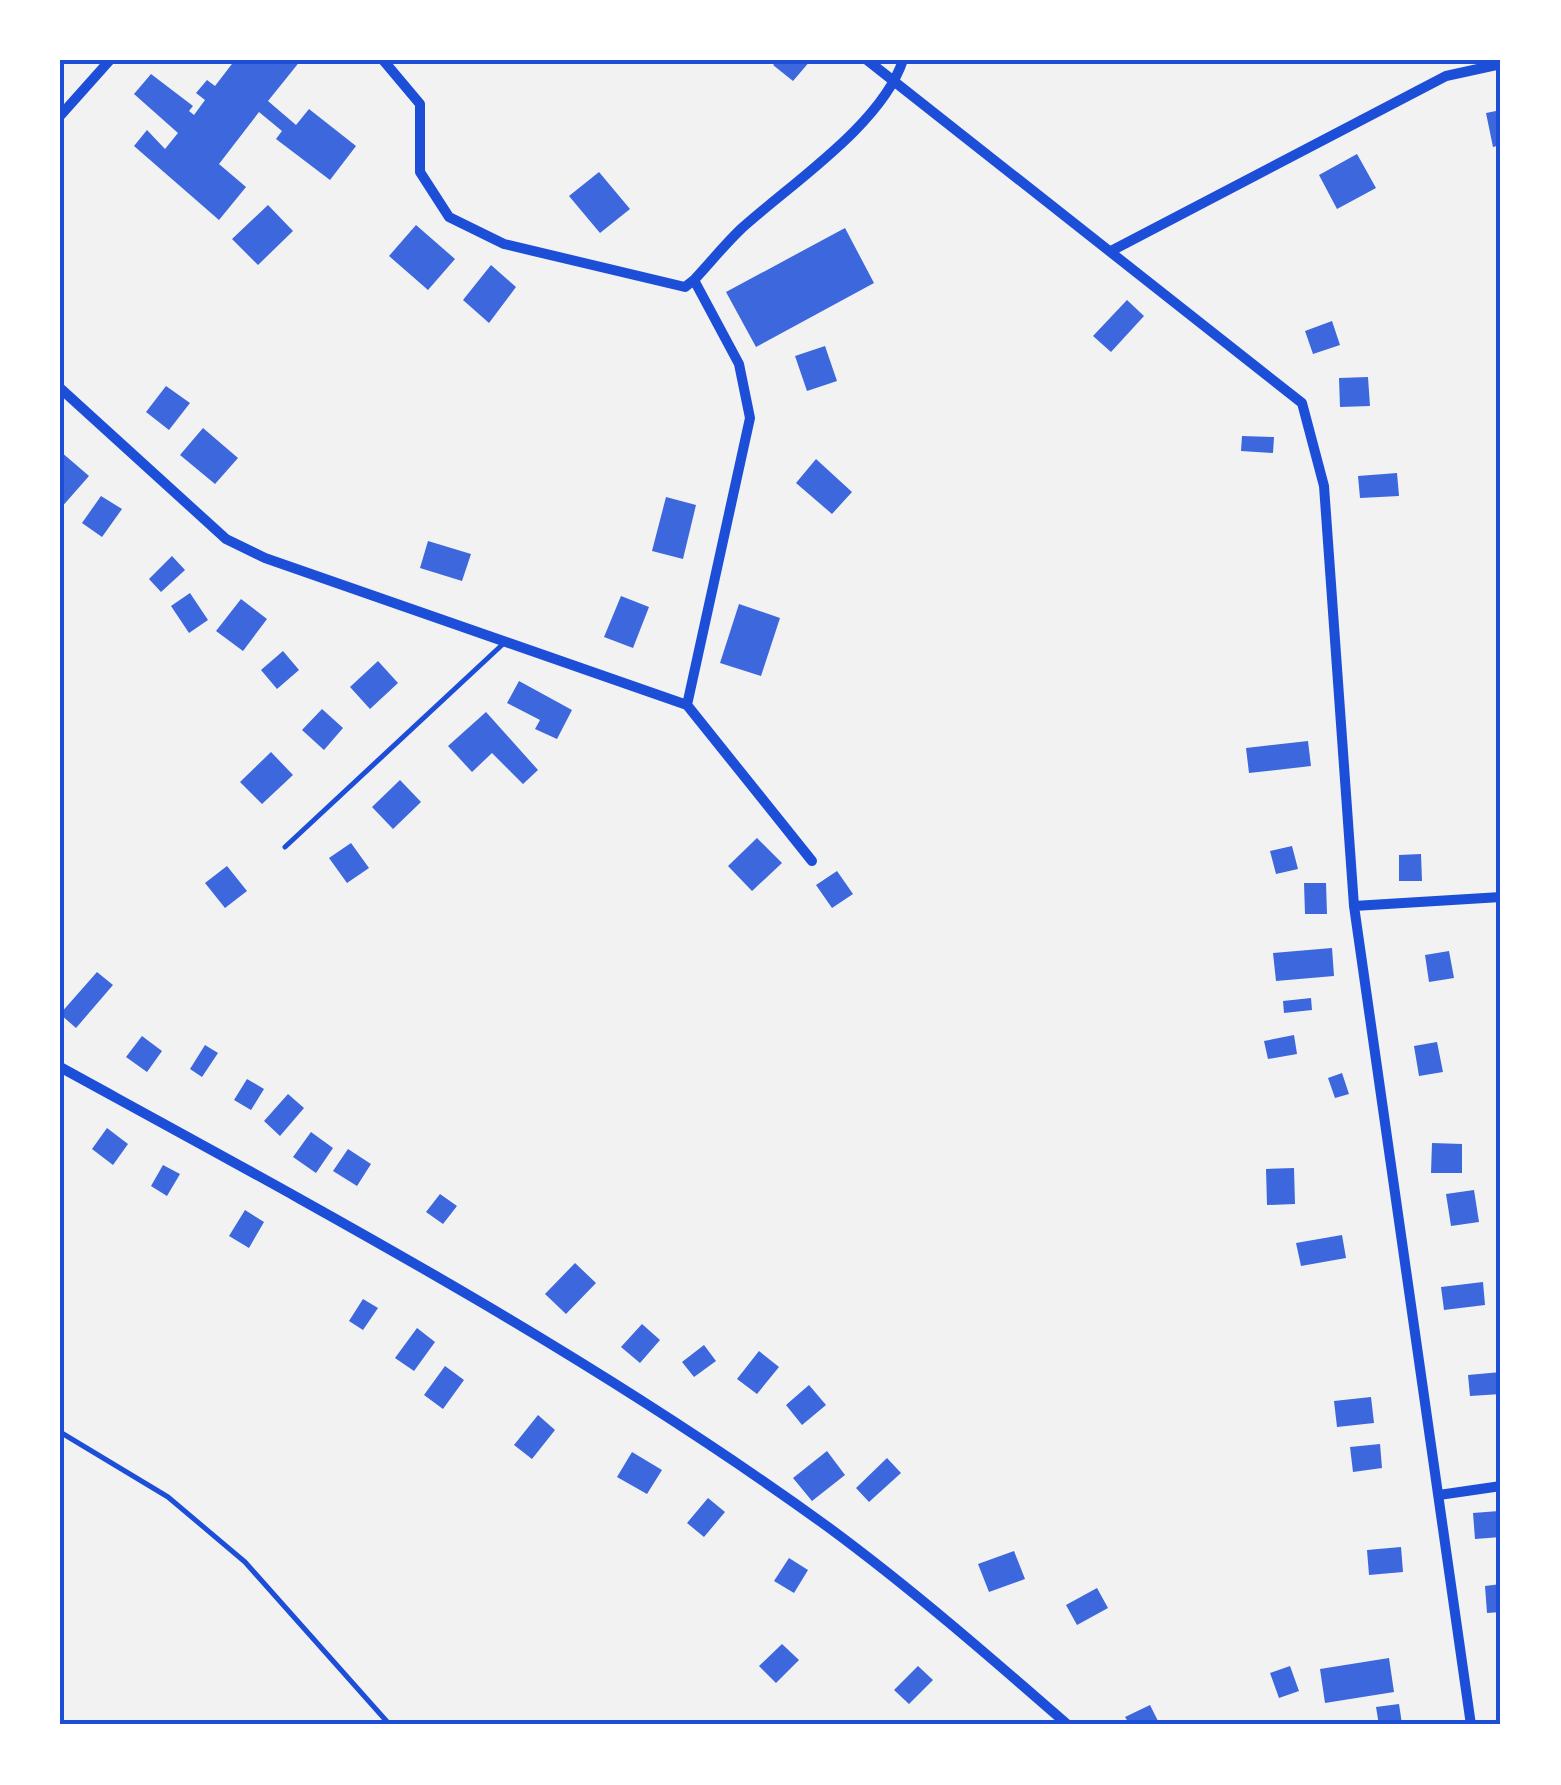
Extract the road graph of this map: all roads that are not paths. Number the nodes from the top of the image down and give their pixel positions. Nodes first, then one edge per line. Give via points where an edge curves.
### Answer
1 (110, 60) edge
2 (382, 60) edge
3 (867, 60) edge
4 (903, 60) edge
5 (1501, 64) edge
6 (895, 84) junction
7 (60, 116) edge
8 (1111, 252) junction
9 (694, 280) junction
10 (60, 388) edge
11 (505, 642) junction
12 (687, 705) junction
13 (285, 847) dead end
14 (812, 861) dead end
15 (1501, 897) edge
16 (1354, 906) junction
17 (60, 1067) edge
18 (60, 1432) edge
19 (1501, 1486) edge
20 (1439, 1495) junction
21 (390, 1725) edge
22 (1068, 1725) edge
23 (1471, 1725) edge

1 - 7 street
2 - 9 street via 420,104 420,172 450,217 504,244 571,262 685,287
3 - 6 street
4 - 6 street
5 - 8 street via 1446,76
6 - 8 street
6 - 9 street
8 - 16 street via 1302,402 1324,486
9 - 12 street via 740,364 750,418
10 - 11 street via 226,538 265,558
11 - 12 street
11 - 13 lane
12 - 14 street
15 - 16 street
16 - 20 street
17 - 22 street via 302,1199 598,1374 827,1527
18 - 21 lane via 168,1497 245,1562
19 - 20 street
20 - 23 street

